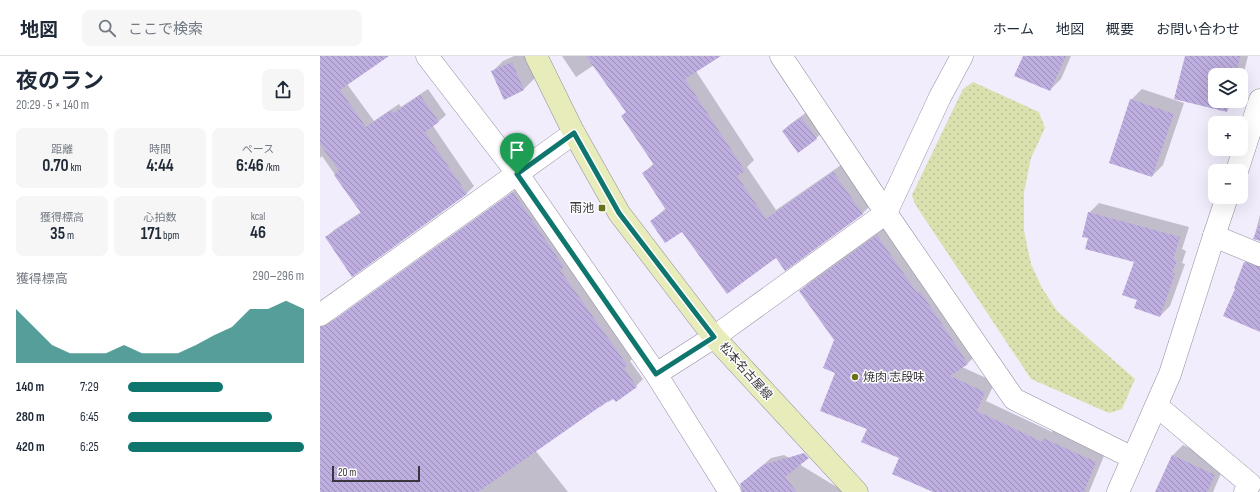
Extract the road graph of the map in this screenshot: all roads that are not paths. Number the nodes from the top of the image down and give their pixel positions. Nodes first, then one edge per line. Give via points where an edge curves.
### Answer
1 (427, 56) edge
2 (536, 56) edge
3 (781, 56) edge
4 (962, 56) edge
5 (1260, 100) edge
6 (574, 133) junction
7 (1239, 164) edge
8 (517, 174) junction
9 (1225, 204) edge
10 (886, 213) junction
11 (1214, 236) junction
12 (1260, 255) edge
13 (320, 315) edge
14 (714, 337) junction
15 (656, 374) junction
16 (1157, 406) junction
17 (1133, 458) junction
18 (730, 492) edge
19 (857, 492) edge
20 (1118, 492) edge
21 (1245, 492) edge

1 - 8 street
2 - 6 main road, 松本名古屋線
3 - 10 street
4 - 10 street
5 - 7 street
6 - 8 street
6 - 14 main road, 松本名古屋線 via 619,213
8 - 13 street
8 - 15 street
9 - 11 street
10 - 14 street
10 - 17 street via 1014,399
11 - 12 street
11 - 16 street via 1170,374
14 - 15 street
14 - 19 main road, 松本名古屋線
15 - 18 street
16 - 17 street
16 - 21 street via 1250,484
17 - 20 street

